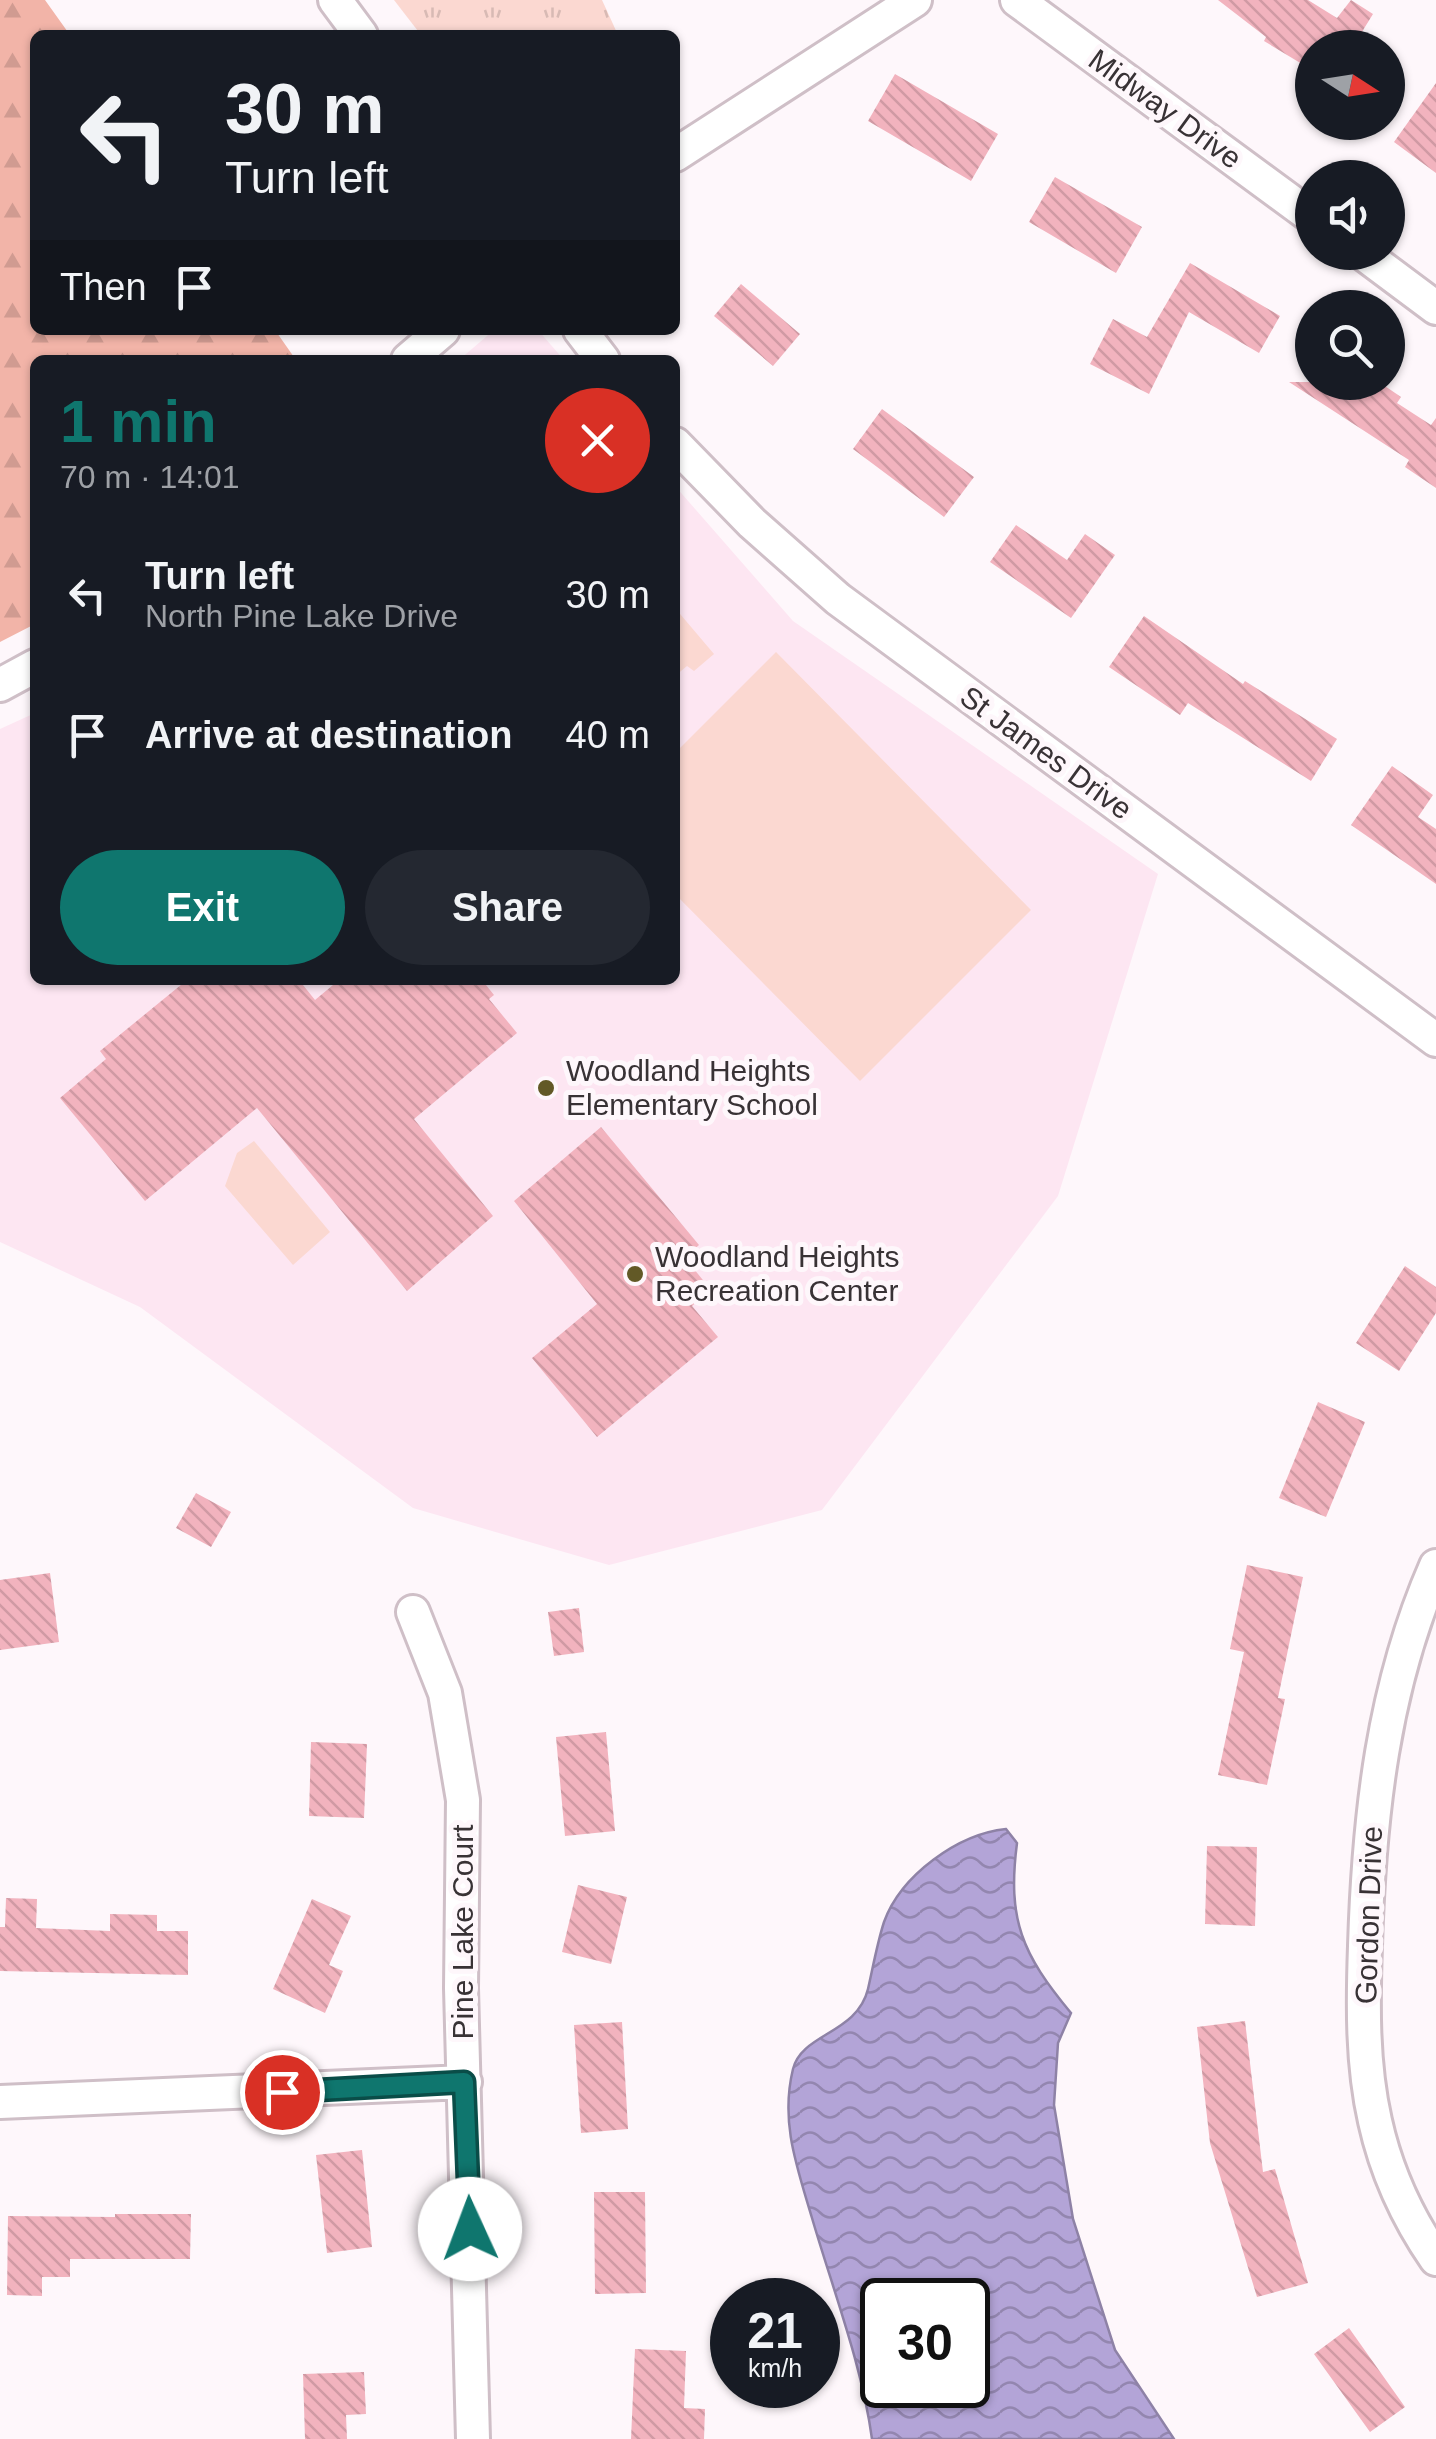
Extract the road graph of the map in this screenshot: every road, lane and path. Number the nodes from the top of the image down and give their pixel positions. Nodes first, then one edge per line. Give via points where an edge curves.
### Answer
1 (336, 0) edge
2 (915, 0) edge
3 (1017, 0) edge
4 (357, 30) edge
5 (680, 152) edge
6 (1295, 204) edge
7 (1384, 270) edge
8 (1436, 308) edge
9 (437, 335) edge
10 (584, 335) edge
11 (414, 355) edge
12 (599, 355) edge
13 (680, 449) edge
14 (30, 669) edge
15 (0, 686) edge
16 (1436, 1040) edge
17 (1436, 1566) edge
18 (413, 1612) dead end
19 (464, 2082) junction
20 (0, 2102) edge
21 (1436, 2260) edge
22 (473, 2439) edge

1 - 4 street
2 - 5 street
3 - 6 street, Midway Drive
7 - 8 street
9 - 11 street
10 - 12 street
13 - 16 street, St James Drive via 752,524 883,634
14 - 15 street
17 - 21 street, Gordon Drive via 1398,1664 1387,1716 1370,1850 1364,1974 1374,2120 1391,2177
18 - 19 street, Pine Lake Court via 445,1693 463,1800
19 - 20 street
19 - 22 street, Pine Lake Court

